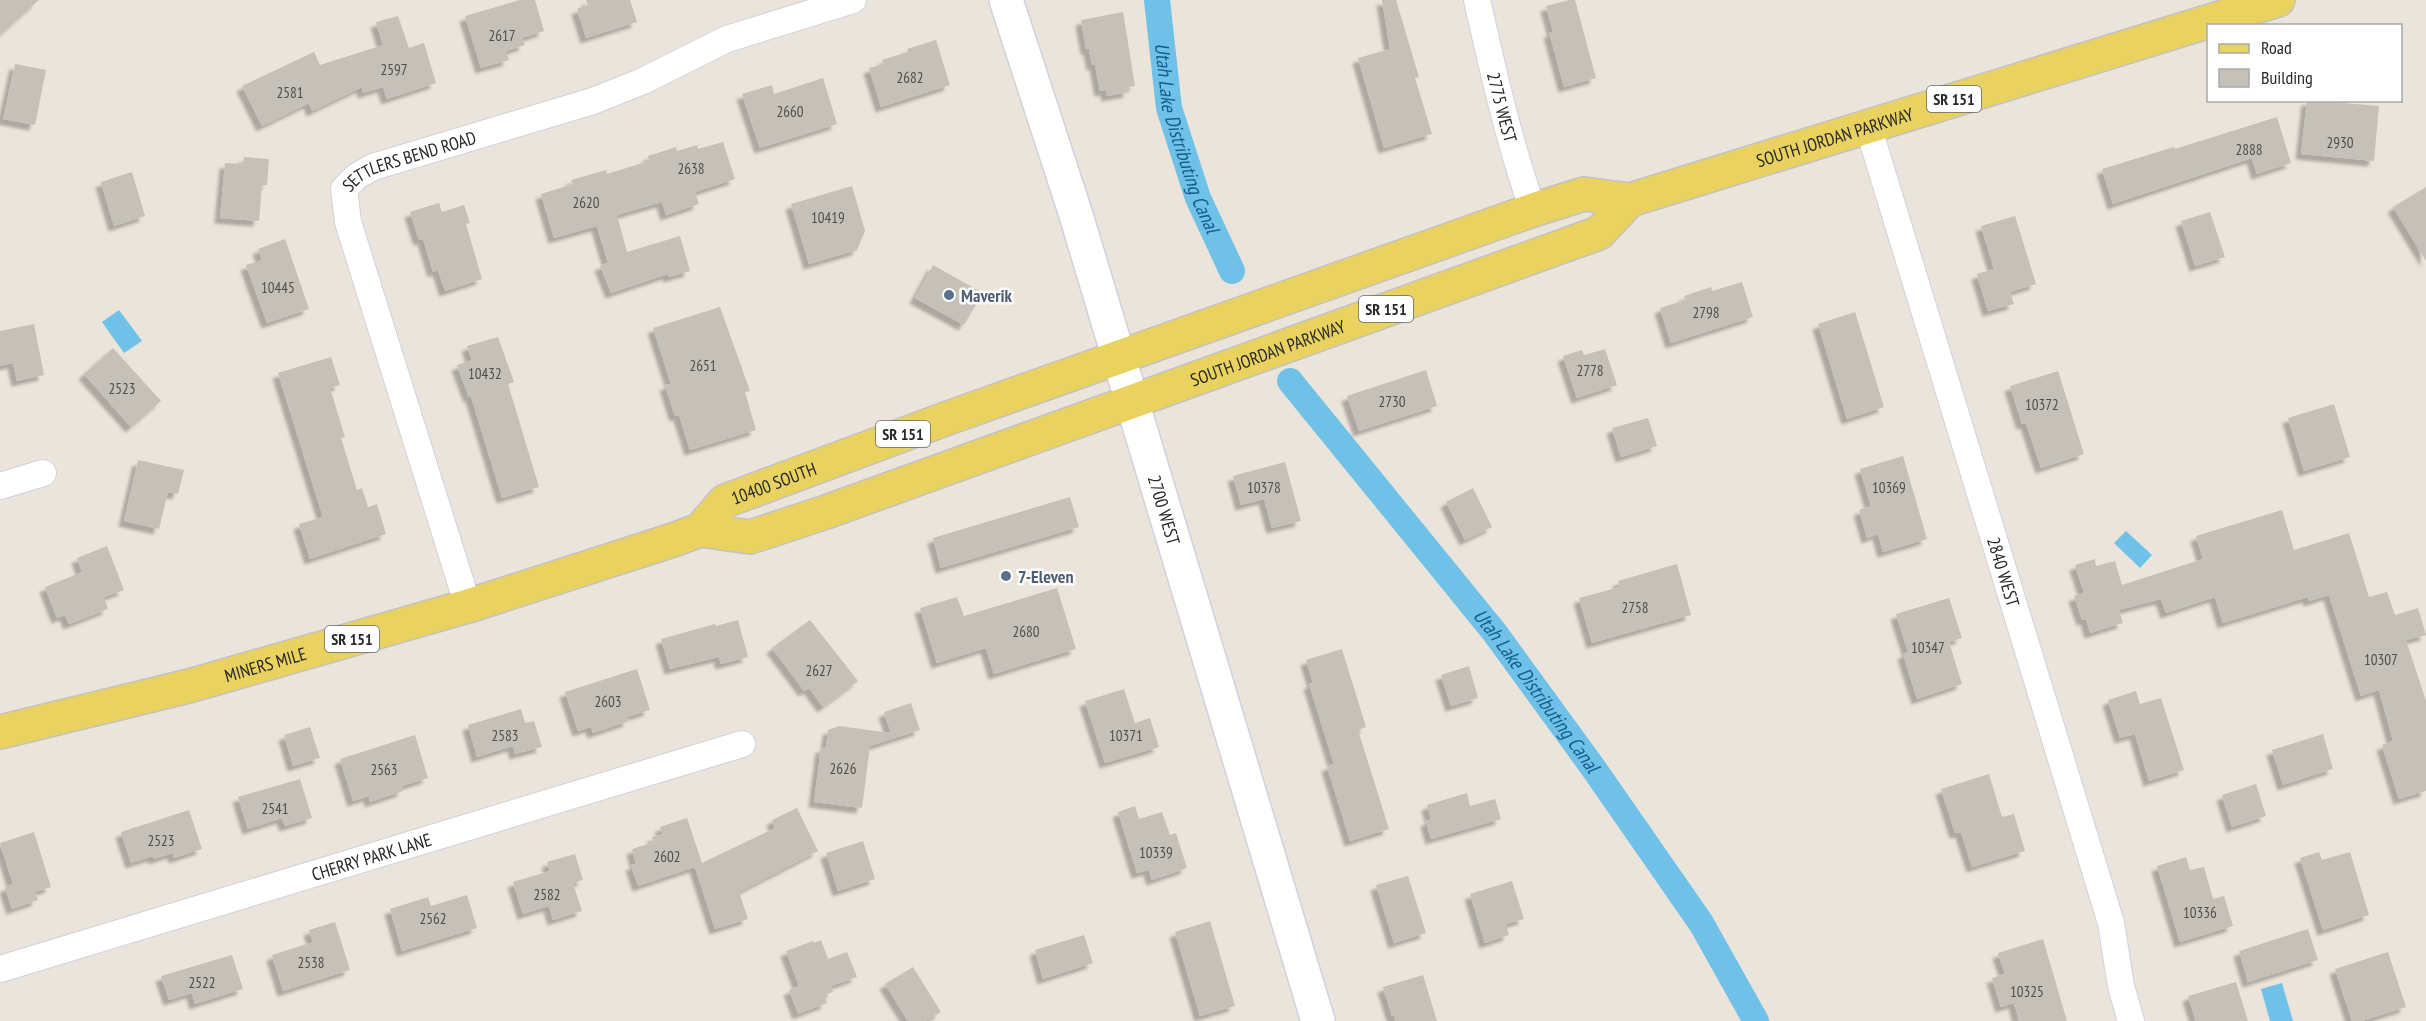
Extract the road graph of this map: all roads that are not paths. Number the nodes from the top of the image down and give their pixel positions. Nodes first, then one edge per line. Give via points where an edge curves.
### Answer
1 (853, 0) edge
2 (1006, 0) edge
3 (1477, 0) edge
4 (2278, 0) edge
5 (1868, 126) junction
6 (1630, 200) junction
7 (1533, 210) junction
8 (1119, 357) junction
9 (1132, 401) junction
10 (43, 473) dead end
11 (0, 486) edge
12 (700, 530) junction
13 (468, 606) junction
14 (0, 732) edge
15 (742, 744) dead end
16 (0, 969) edge
17 (1318, 1021) edge
18 (2131, 1021) edge

1 - 13 street, SETTLERS BEND ROAD via 727,39 593,101 373,167 344,189 348,222
2 - 8 main road, 2700 WEST
3 - 7 street, 2775 WEST
4 - 5 main road, SOUTH JORDAN PARKWAY / SR 151
5 - 6 main road, SOUTH JORDAN PARKWAY / SR 151
5 - 18 street, 2840 WEST via 2111,922
6 - 7 main road, SOUTH JORDAN PARKWAY / SR 151 via 1584,194
6 - 9 main road, SOUTH JORDAN PARKWAY / SR 151 via 1599,233
7 - 8 main road, SOUTH JORDAN PARKWAY / SR 151
8 - 9 main road, 2700 WEST
8 - 12 main road, 10400 SOUTH / SR 151 via 725,501
9 - 12 main road, 10400 SOUTH / SR 151 via 750,537
9 - 17 main road, 2700 WEST
10 - 11 street
12 - 13 main road, MINERS MILE / SR 151
13 - 14 main road, MINERS MILE / SR 151 via 189,686
15 - 16 street, CHERRY PARK LANE

